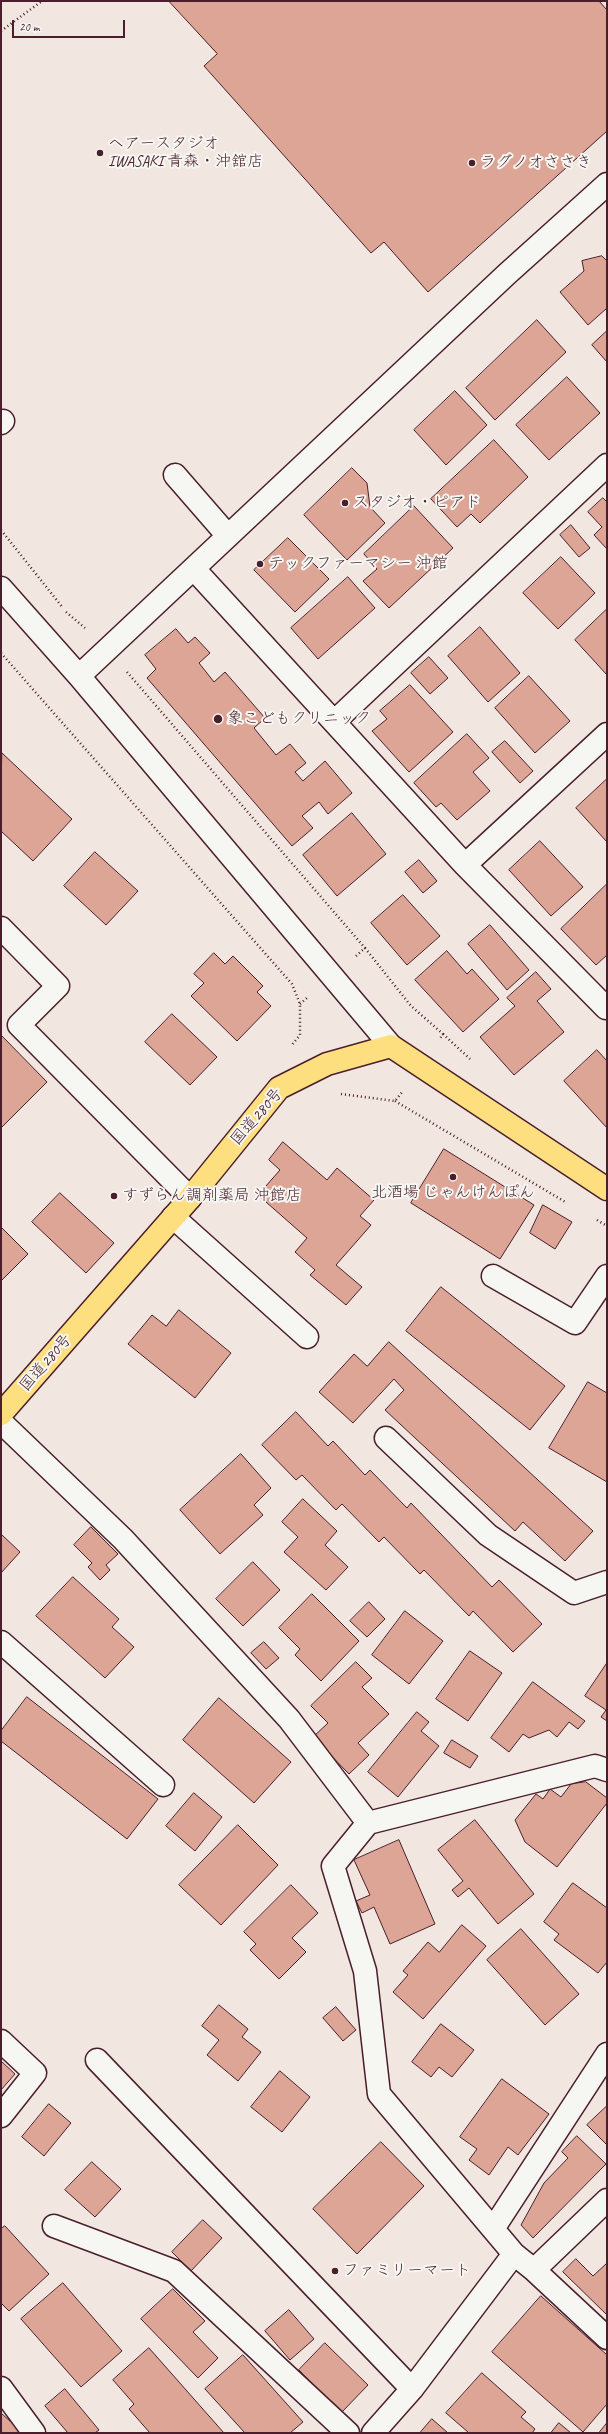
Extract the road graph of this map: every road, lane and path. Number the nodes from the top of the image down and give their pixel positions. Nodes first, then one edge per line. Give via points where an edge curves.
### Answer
1 (42, 1) edge
2 (1, 31) edge
3 (607, 184) edge
4 (607, 465) edge
5 (175, 475) dead end
6 (1, 530) edge
7 (228, 536) junction
8 (194, 569) junction
9 (1, 588) edge
10 (108, 649) junction
11 (1, 652) edge
12 (79, 676) junction
13 (335, 721) junction
14 (607, 734) edge
15 (465, 865) junction
16 (1, 928) edge
17 (365, 948) dead end
18 (300, 1004) dead end
19 (607, 1007) edge
20 (392, 1046) junction
21 (395, 1101) dead end
22 (607, 1189) edge
23 (190, 1198) junction
24 (568, 1203) dead end
25 (173, 1217) junction
26 (594, 1218) dead end
27 (607, 1226) edge
28 (493, 1276) dead end
29 (607, 1276) edge
30 (307, 1337) dead end
31 (1, 1414) edge
32 (1, 1422) edge
33 (386, 1438) dead end
34 (607, 1582) edge
35 (1, 1642) edge
36 (607, 1770) edge
37 (163, 1785) dead end
38 (368, 1823) junction
39 (1, 2041) edge
40 (607, 2054) edge
41 (97, 2060) dead end
42 (1, 2116) edge
43 (607, 2200) edge
44 (54, 2226) dead end
45 (493, 2229) junction
46 (514, 2254) junction
47 (534, 2270) junction
48 (607, 2338) edge
49 (1, 2388) edge
50 (412, 2389) junction
51 (34, 2433) edge
52 (348, 2433) edge
53 (373, 2433) edge

1 - 2 path
3 - 7 street via 507,274
4 - 13 street
5 - 7 street
6 - 10 path via 66,611
7 - 8 street
8 - 10 street
8 - 13 street
9 - 12 street
10 - 12 street
10 - 17 path
11 - 18 path via 292,984
12 - 20 street
13 - 15 street
14 - 15 street
15 - 19 street
16 - 23 street via 58,986 19,1025
20 - 22 highway
20 - 23 highway, 国道280号 via 327,1064 279,1088
21 - 24 path
23 - 25 highway, 国道280号
25 - 30 street
25 - 31 highway, 国道280号
26 - 27 path
28 - 29 street via 575,1323
32 - 38 street via 123,1539 284,1714
33 - 34 street via 488,1535 574,1593
35 - 37 street
36 - 38 street via 595,1766
38 - 45 street via 333,1866 365,1971 379,2094
39 - 42 street via 35,2073
40 - 45 street
41 - 50 street
43 - 47 street
44 - 52 street via 174,2271
45 - 46 street
46 - 47 street
46 - 50 street
47 - 48 street
49 - 51 street
50 - 53 street

